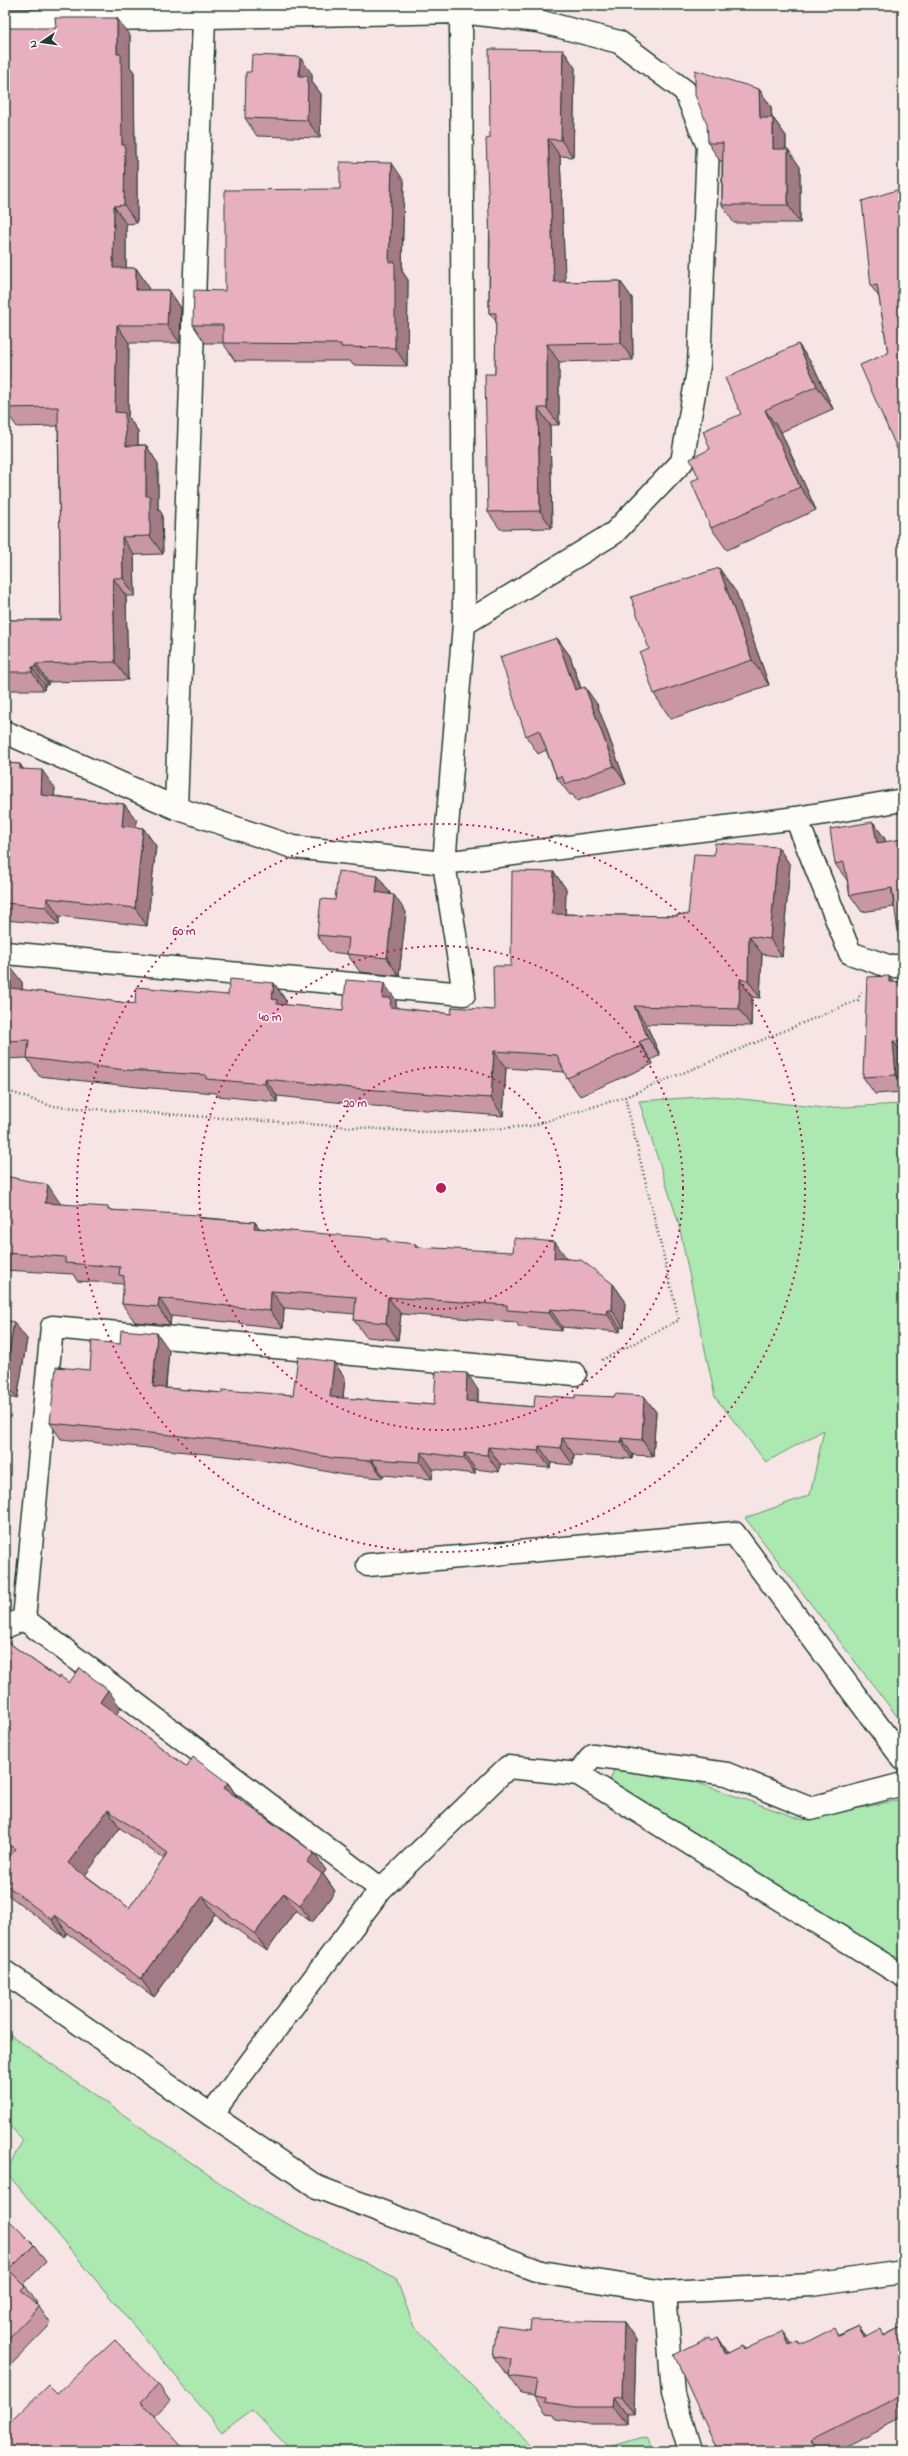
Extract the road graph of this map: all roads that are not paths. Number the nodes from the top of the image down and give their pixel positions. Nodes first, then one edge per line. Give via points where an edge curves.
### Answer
1 (461, 12) junction
2 (204, 18) junction
3 (5, 21) edge
4 (464, 624) junction
5 (5, 732) edge
6 (903, 800) edge
7 (176, 808) junction
8 (796, 818) junction
9 (444, 863) junction
10 (5, 952) edge
11 (903, 966) edge
12 (576, 1374) road end
13 (368, 1565) dead end
14 (15, 1623) edge
15 (903, 1759) edge
16 (578, 1774) junction
17 (903, 1784) edge
18 (381, 1889) junction
19 (5, 1972) edge
20 (903, 1976) edge
21 (211, 2115) junction
22 (903, 2272) edge
23 (665, 2292) junction
24 (690, 2451) edge

1 - 2 street
1 - 4 street
1 - 4 street via 538,21 619,42 685,91 708,146 699,365 682,462 614,533
2 - 3 street
2 - 7 street
4 - 9 street
5 - 7 street
6 - 8 street
7 - 9 street via 292,847
8 - 9 street
8 - 11 street via 850,953 888,966
9 - 10 street via 464,994
12 - 14 street via 52,1327
13 - 15 street via 734,1533
14 - 18 street
16 - 17 street via 592,1755 727,1774 811,1808
16 - 18 street via 508,1767
16 - 20 street
18 - 21 street
19 - 21 street
21 - 23 street via 318,2187 541,2272
22 - 23 street via 812,2285
23 - 24 street via 673,2394

